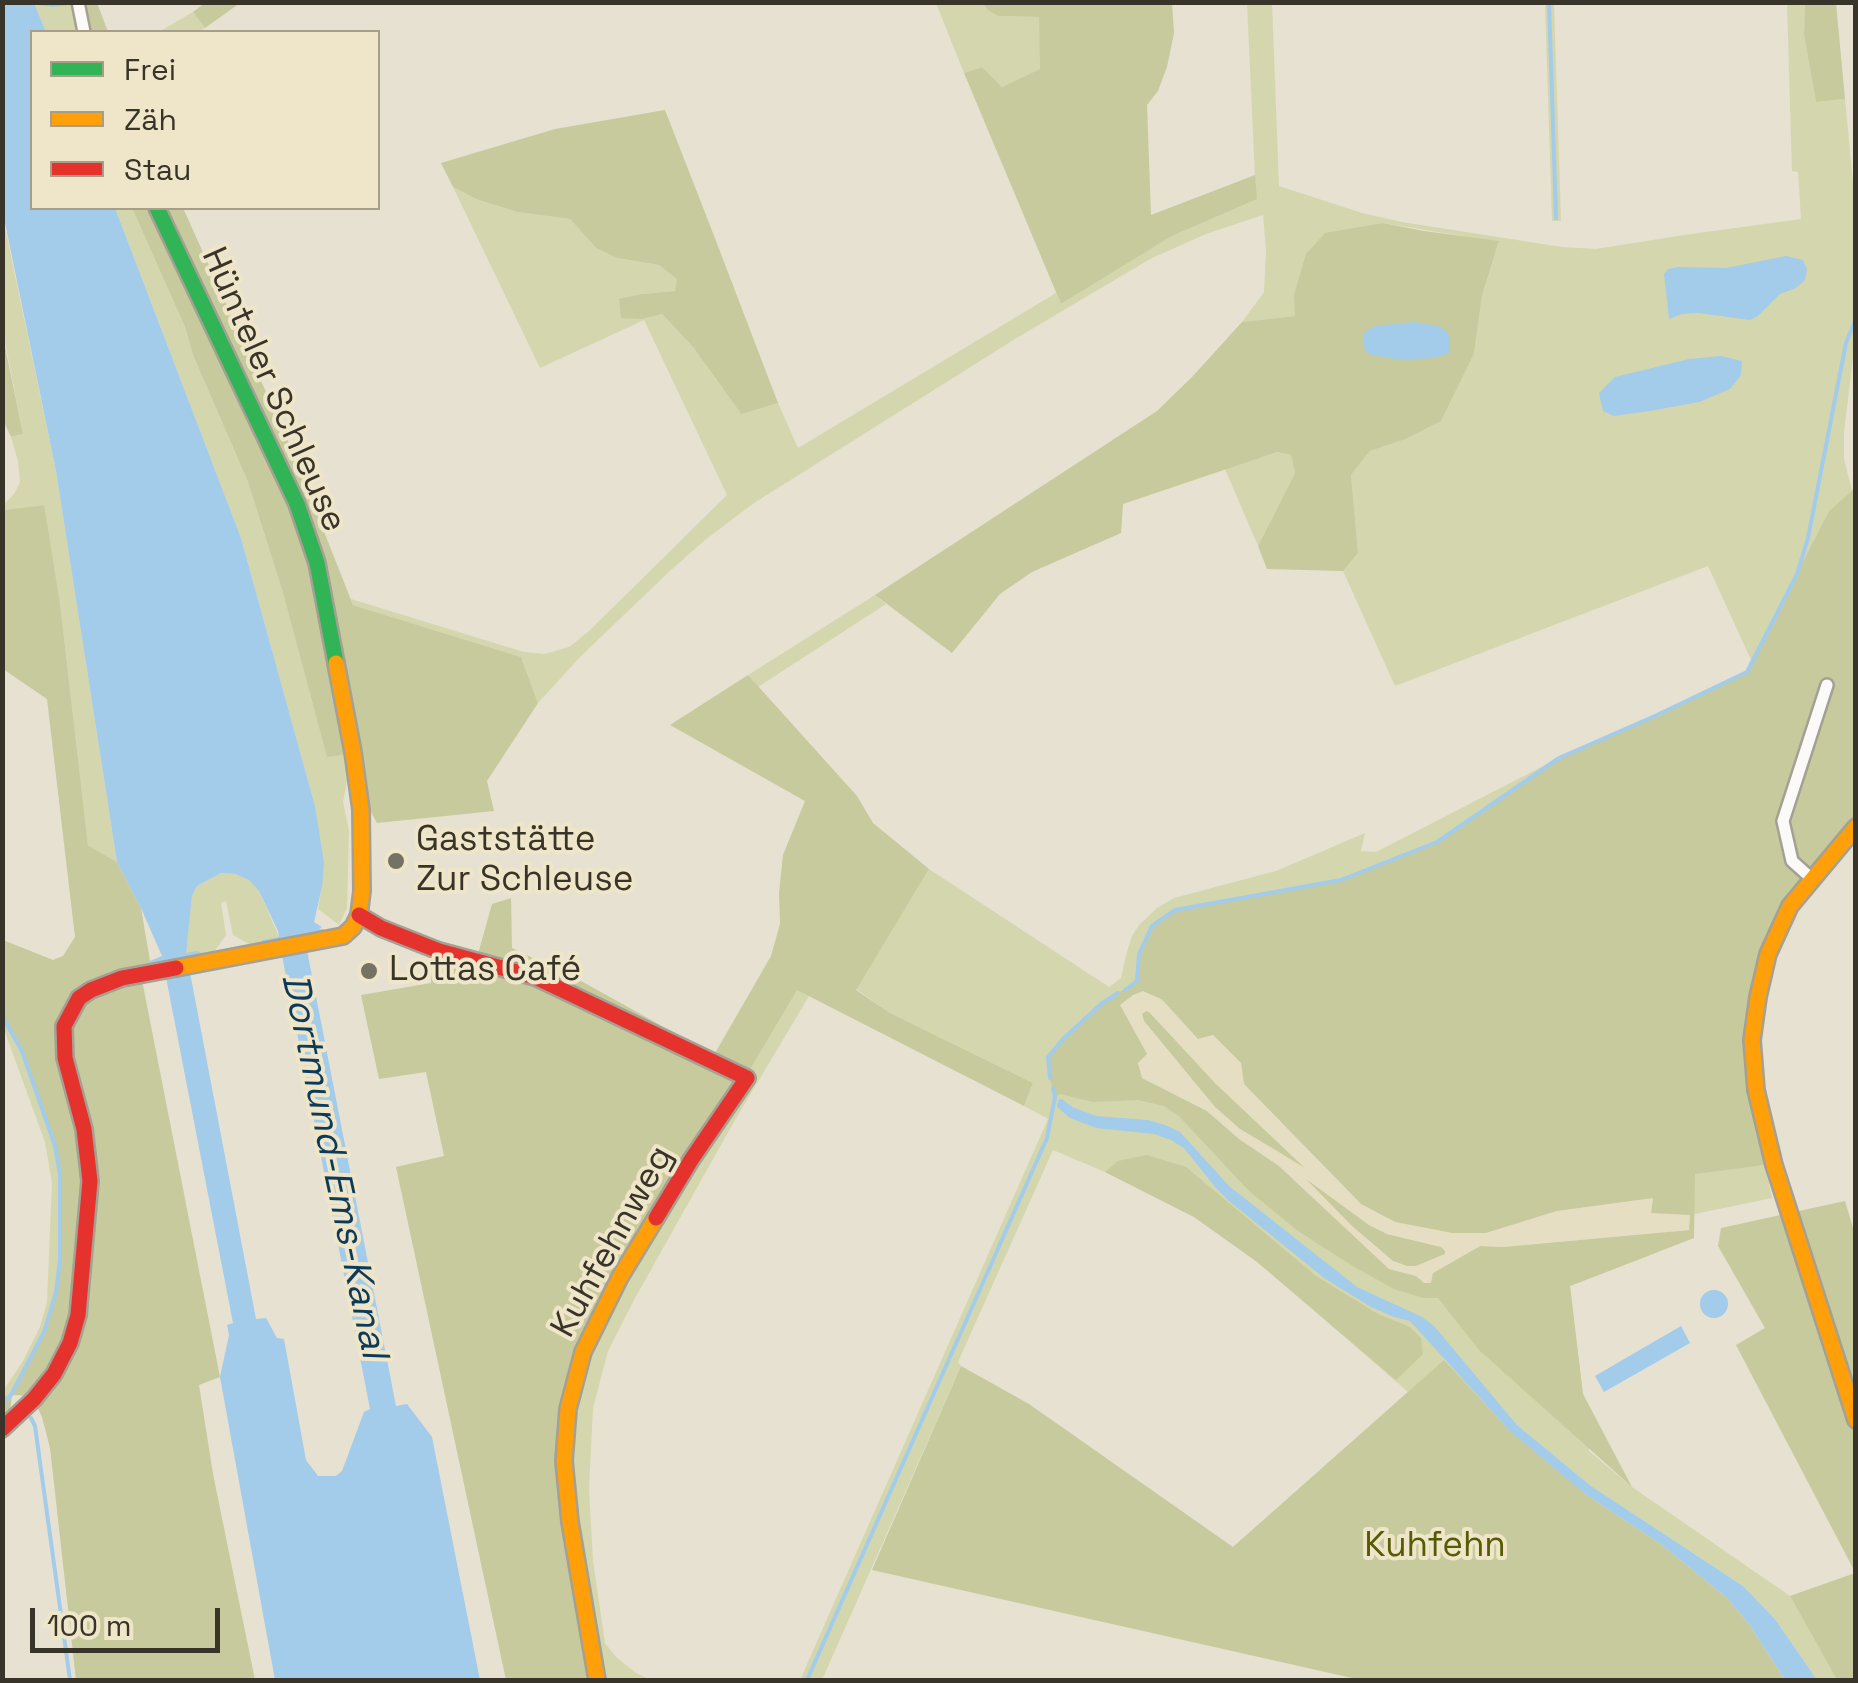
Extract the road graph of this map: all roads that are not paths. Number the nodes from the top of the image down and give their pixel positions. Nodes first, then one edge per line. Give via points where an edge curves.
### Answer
1 (78, 2) edge
2 (84, 30) edge
3 (158, 210) edge
4 (1828, 684) dead end
5 (1856, 827) edge
6 (1811, 878) junction
7 (359, 915) junction
8 (1856, 1420) edge
9 (2, 1430) edge
10 (597, 1680) edge

1 - 2 street
3 - 7 street, Hünteler Schleuse via 297,504 317,563 361,810
4 - 6 street via 1783,821 1792,861
5 - 6 street
6 - 8 street via 1768,954 1753,1057 1778,1178
7 - 9 street via 343,936 122,978 92,990 70,1012 66,1058 90,1180 78,1315 54,1374
7 - 10 street, Kuhfehnweg via 439,951 536,977 747,1078 620,1277 583,1352 568,1409 570,1522

